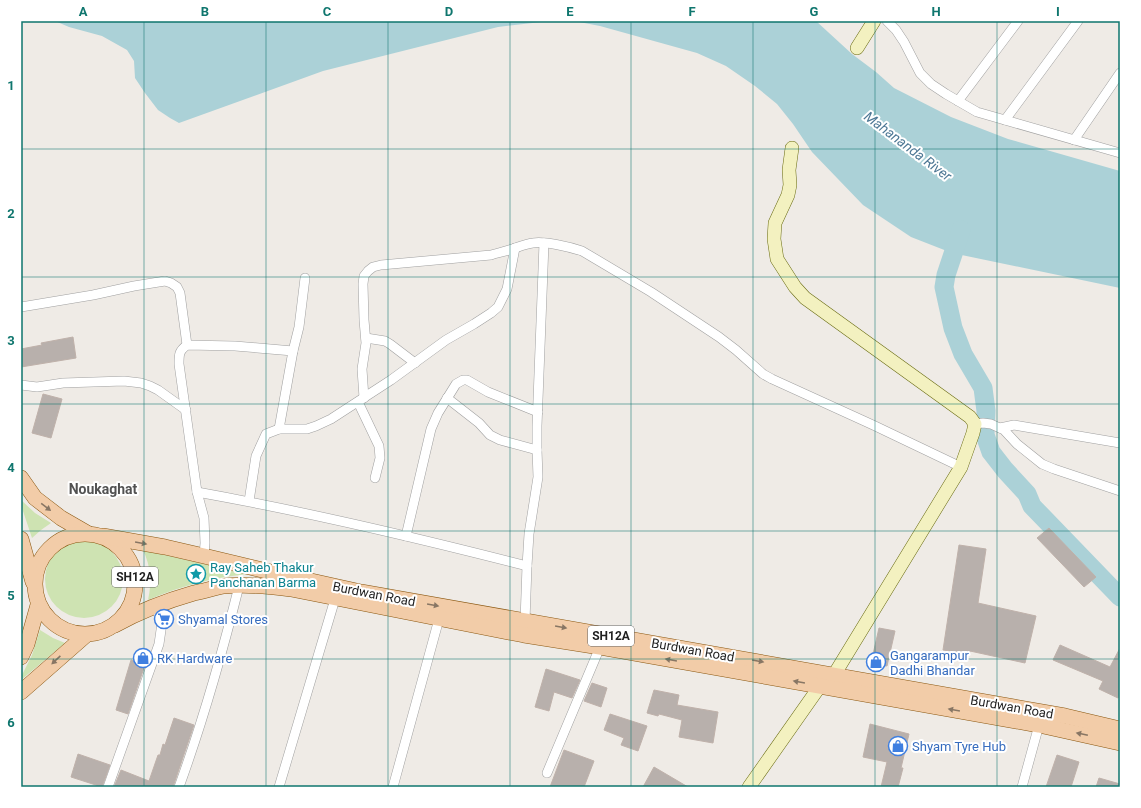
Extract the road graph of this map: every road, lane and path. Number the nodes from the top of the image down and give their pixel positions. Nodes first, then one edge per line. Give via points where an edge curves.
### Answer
1 (874, 21) edge
2 (887, 21) edge
3 (1018, 21) edge
4 (1078, 21) edge
5 (857, 48) dead end
6 (1120, 73) edge
7 (958, 101) junction
8 (1005, 120) junction
9 (1074, 140) junction
10 (792, 148) dead end
11 (1120, 153) edge
12 (544, 243) junction
13 (516, 248) junction
14 (305, 278) dead end
15 (21, 307) edge
16 (366, 338) junction
17 (188, 344) junction
18 (293, 351) junction
19 (415, 363) junction
20 (21, 385) edge
21 (447, 398) junction
22 (361, 400) junction
23 (186, 410) junction
24 (538, 412) junction
25 (983, 423) junction
26 (1000, 428) junction
27 (279, 429) junction
28 (1120, 443) edge
29 (537, 450) junction
30 (961, 467) junction
31 (21, 478) edge
32 (375, 478) dead end
33 (1120, 491) edge
34 (197, 492) junction
35 (249, 501) junction
36 (87, 533) junction
37 (103, 536) junction
38 (406, 536) junction
39 (21, 539) edge
40 (204, 556) junction
41 (527, 566) junction
42 (298, 585) junction
43 (239, 586) junction
44 (34, 587) junction
45 (335, 599) junction
46 (38, 605) junction
47 (156, 605) junction
48 (439, 618) junction
49 (525, 621) junction
50 (114, 625) junction
51 (86, 635) junction
52 (600, 647) junction
53 (21, 657) edge
54 (834, 675) junction
55 (820, 686) junction
56 (21, 692) edge
57 (906, 695) junction
58 (1039, 725) junction
59 (1120, 729) edge
60 (1120, 743) edge
61 (546, 773) dead end
62 (108, 787) edge
63 (179, 787) edge
64 (279, 787) edge
65 (394, 787) edge
66 (749, 787) edge
67 (1022, 787) edge

1 - 5 street
2 - 7 street via 904,42 920,73 931,84
3 - 7 street
4 - 8 street
6 - 9 street
7 - 8 street via 977,112
8 - 9 street
9 - 11 street
10 - 25 street via 790,185 775,223 774,239 777,260 795,287 805,298 970,418
12 - 13 street via 535,242
12 - 24 street
12 - 30 street via 582,251 651,292 719,337 772,379
13 - 16 street via 491,255 373,267 364,276 363,284
13 - 19 street via 507,288 498,307
14 - 18 street
15 - 17 street via 165,281 177,287 180,293
16 - 19 street via 385,341
16 - 22 street
17 - 18 street
17 - 23 street via 179,355
18 - 27 street
19 - 22 street
20 - 23 street via 37,387 63,383 124,381 140,383 158,390
21 - 24 street via 456,384 467,380
21 - 29 street via 490,435
21 - 38 street via 431,429
22 - 27 street via 316,426
22 - 32 street via 381,451
23 - 34 street
24 - 29 street
25 - 26 street
25 - 30 street via 973,433
26 - 28 street via 1021,426
26 - 33 street via 1042,464
27 - 35 street via 266,434 256,456
29 - 41 street via 538,484
30 - 54 street
31 -> 36 main road via 34,498
34 - 35 street
34 - 40 street via 204,518
35 - 38 street
36 - 37 main road, SH12A
36 - 44 main road, SH12A via 70,535 55,543 43,555 36,570
37 -> 40 main road, Burdwan Road / SH12A
37 - 50 main road, SH12A via 118,546 129,560 135,577 134,595 127,612
38 - 41 street
39 - 44 main road
40 - 42 main road, Burdwan Road / SH12A
41 - 49 street
42 - 43 main road, Burdwan Road / SH12A
42 - 45 main road, Burdwan Road / SH12A
42 -> 49 main road, Burdwan Road / SH12A via 369,593
43 - 47 main road, Burdwan Road / SH12A via 222,586
43 - 63 street via 208,700
44 - 46 main road, SH12A
45 - 48 main road, Burdwan Road / SH12A
45 - 64 street
46 - 51 main road, SH12A via 50,621 66,632
46 - 53 main road, SH12A
47 - 50 main road, Burdwan Road / SH12A
47 - 62 street via 162,623 159,644
48 - 52 main road, Burdwan Road / SH12A
48 - 65 street
49 -> 54 main road, Burdwan Road / SH12A
50 - 51 main road, SH12A via 101,632
51 -> 56 main road, SH12A
55 -> 52 main road, Burdwan Road / SH12A
52 - 61 street
54 - 57 main road, Burdwan Road / SH12A
55 - 57 main road, Burdwan Road / SH12A
55 - 66 street
58 -> 57 main road, Burdwan Road / SH12A
57 - 59 main road, Burdwan Road / SH12A via 1065,716
60 -> 58 main road, Burdwan Road / SH12A
58 - 67 street

